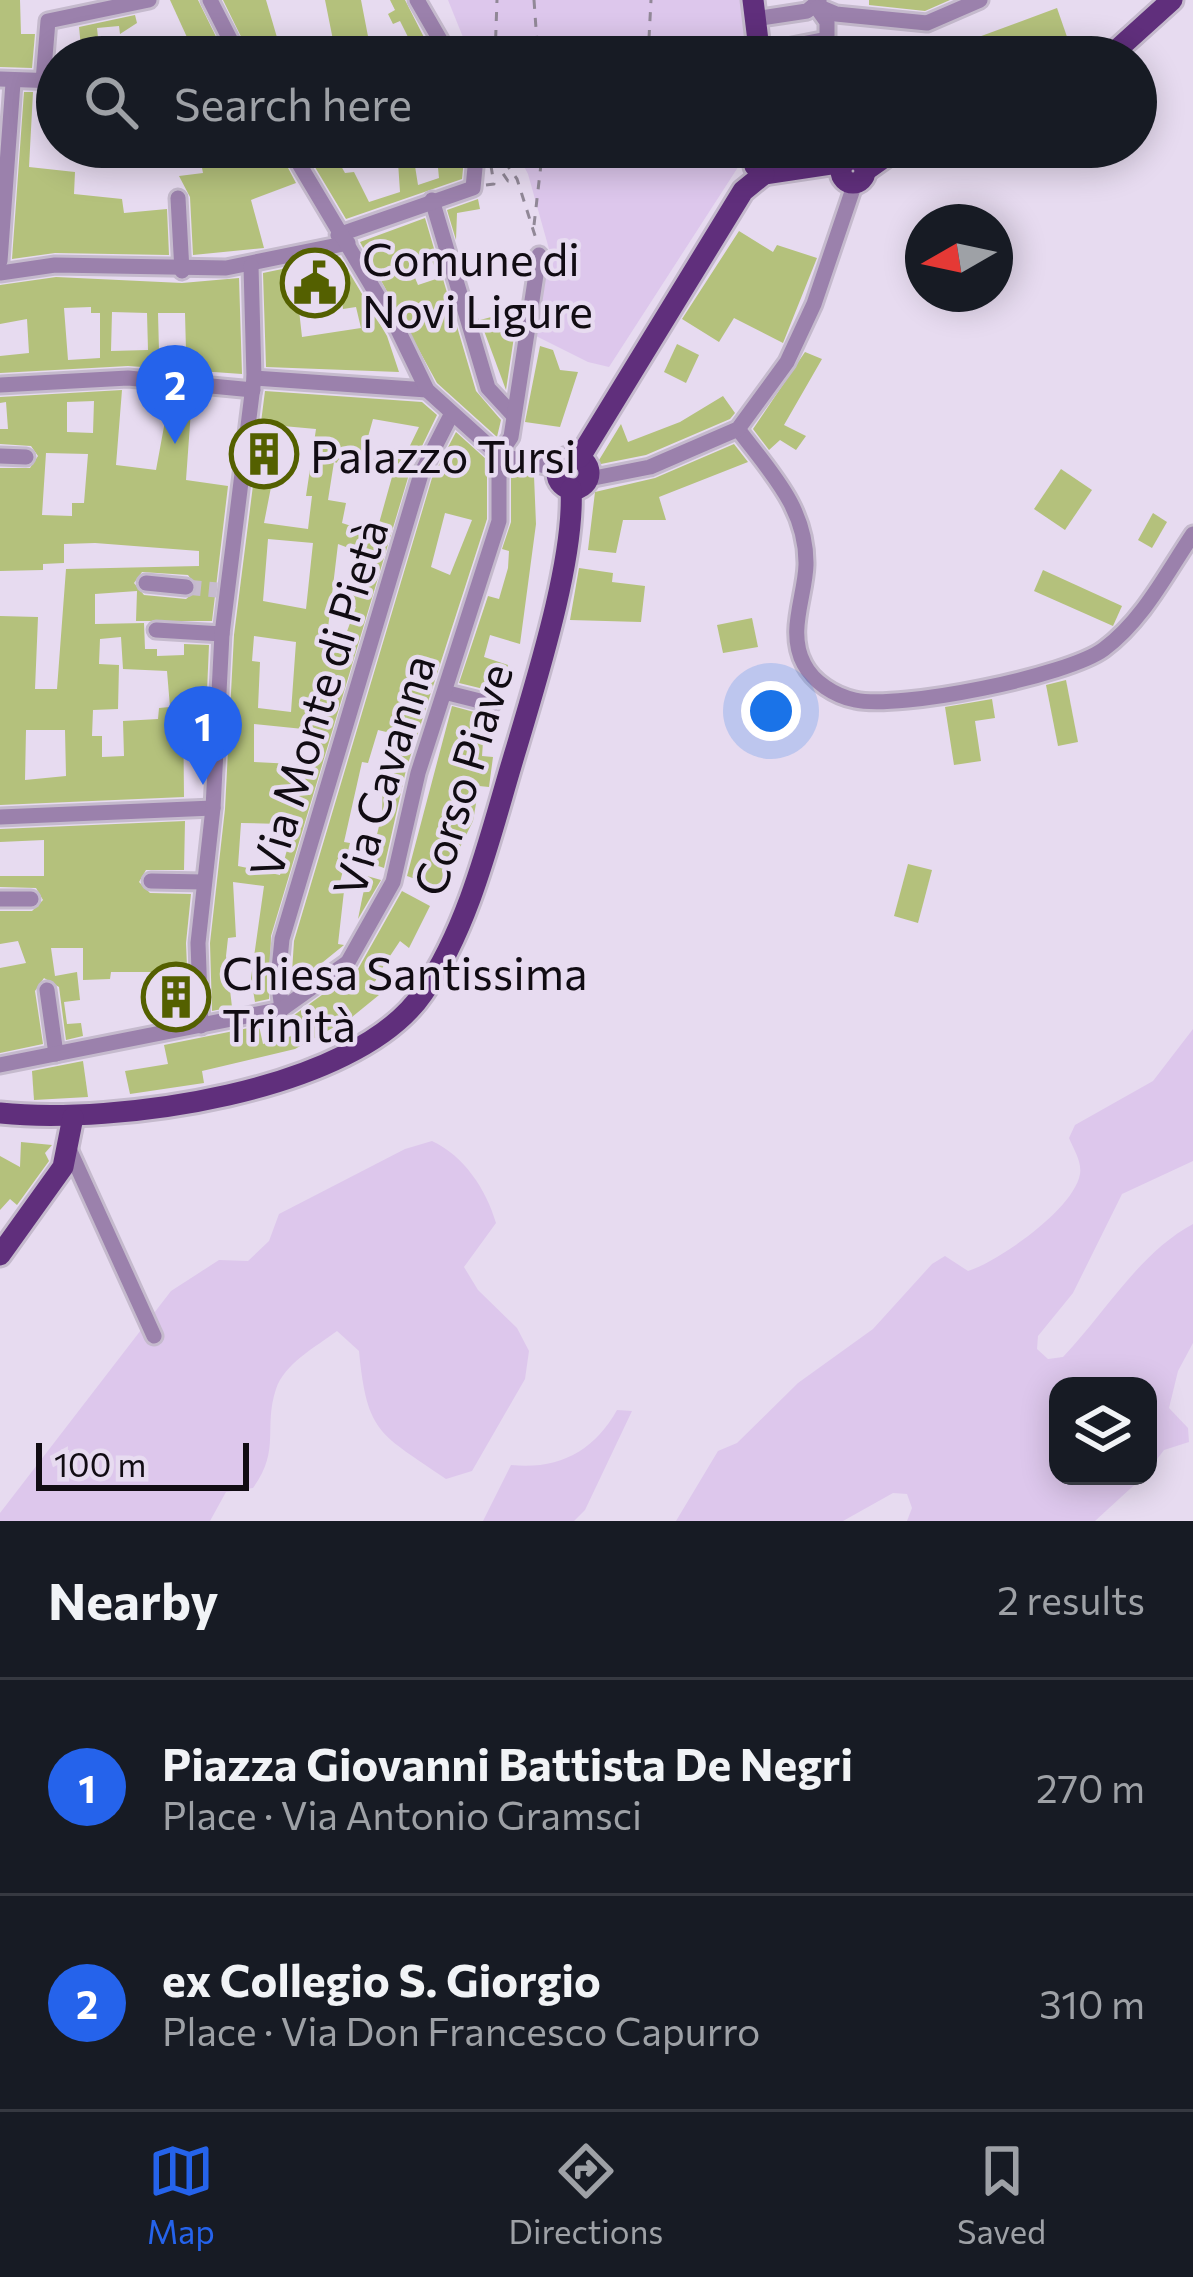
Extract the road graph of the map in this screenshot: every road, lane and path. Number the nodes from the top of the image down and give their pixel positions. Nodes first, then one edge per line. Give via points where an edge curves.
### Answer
1 (210, 0) edge
2 (417, 0) edge
3 (497, 0) edge
4 (534, 0) edge
5 (651, 0) edge
6 (980, 0) edge
7 (1172, 0) edge
8 (145, 1) edge
9 (818, 3) edge
10 (763, 9) edge
11 (45, 36) edge
12 (228, 36) edge
13 (438, 36) edge
14 (496, 36) edge
15 (537, 36) edge
16 (649, 36) edge
17 (826, 36) edge
18 (1132, 36) edge
19 (6, 81) edge
20 (301, 168) edge
21 (474, 168) edge
22 (493, 168) edge
23 (499, 168) edge
24 (509, 168) edge
25 (541, 168) edge
26 (795, 168) edge
27 (811, 168) edge
28 (517, 179) junction
29 (472, 188) junction
30 (178, 198) dead end
31 (432, 200) junction
32 (534, 226) junction
33 (343, 239) junction
34 (539, 255) joint
35 (0, 261) edge
36 (250, 266) junction
37 (182, 271) junction
38 (0, 273) edge
39 (254, 384) junction
40 (0, 385) edge
41 (428, 390) junction
42 (512, 414) junction
43 (451, 415) junction
44 (738, 429) junction
45 (500, 455) junction
46 (0, 456) edge
47 (26, 457) dead end
48 (558, 469) joint
49 (580, 475) junction
50 (1193, 534) edge
51 (146, 584) dead end
52 (186, 587) tunnel mouth
53 (156, 630) dead end
54 (222, 634) junction
55 (448, 693) junction
56 (492, 704) dead end
57 (213, 808) junction
58 (0, 817) edge
59 (151, 881) dead end
60 (205, 882) junction
61 (0, 899) edge
62 (31, 899) dead end
63 (47, 990) dead end
64 (282, 1009) junction
65 (201, 1026) junction
66 (56, 1054) junction
67 (0, 1065) edge
68 (0, 1113) edge
69 (73, 1118) junction
70 (70, 1151) junction
71 (0, 1255) edge
72 (154, 1336) dead end

1 - 12 street
2 - 13 street
3 - 14 path
4 - 15 path
5 - 16 path
6 - 9 street via 927,23 836,14
7 - 18 main road
8 - 11 street via 44,24
9 - 10 street
9 - 17 street
19 - 35 street
20 - 33 street
21 - 29 street
22 - 29 path via 494,184
23 - 28 path via 508,181
24 - 28 path
25 - 32 path
26 - 49 main road via 743,191
27 - 44 street via 814,304 787,362
28 - 32 path
29 - 31 street
30 - 37 street
31 - 33 street
31 - 42 street via 488,388
32 - 34 path
33 - 36 street
33 - 41 street
34 - 42 street, Via Cavanna
36 - 37 street
36 - 39 street
37 - 38 street via 55,265
39 - 40 street via 128,378
39 - 41 street
39 - 54 street via 221,591
41 - 43 street
42 - 45 street, Via Cavanna
43 - 45 street
43 - 64 street, Via Monte di Pietà via 422,474 299,877 278,960
44 - 49 street via 650,467
44 - 50 street via 796,509 806,567 797,642 804,664 821,684 857,701 1022,680 1087,659 1131,627
45 - 48 street
45 - 55 street, Via Cavanna via 499,521
46 - 47 street
48 - 49 main road via 560,482
49 - 69 main road, Corso Piave via 527,713 452,937 422,995 362,1046 302,1075
51 - 52 street
53 - 54 street
54 - 57 street
55 - 56 street
55 - 64 street, Via Cavanna via 378,916 347,962
57 - 58 street
57 - 60 street
59 - 60 street
60 - 65 street
61 - 62 street
63 - 66 street
64 - 65 street, Via Cavanna
65 - 66 street, Via Cavanna
66 - 67 street, Via Cavanna
68 - 69 main road, Corso Piave
69 - 70 main road
70 - 71 main road
70 - 72 street

